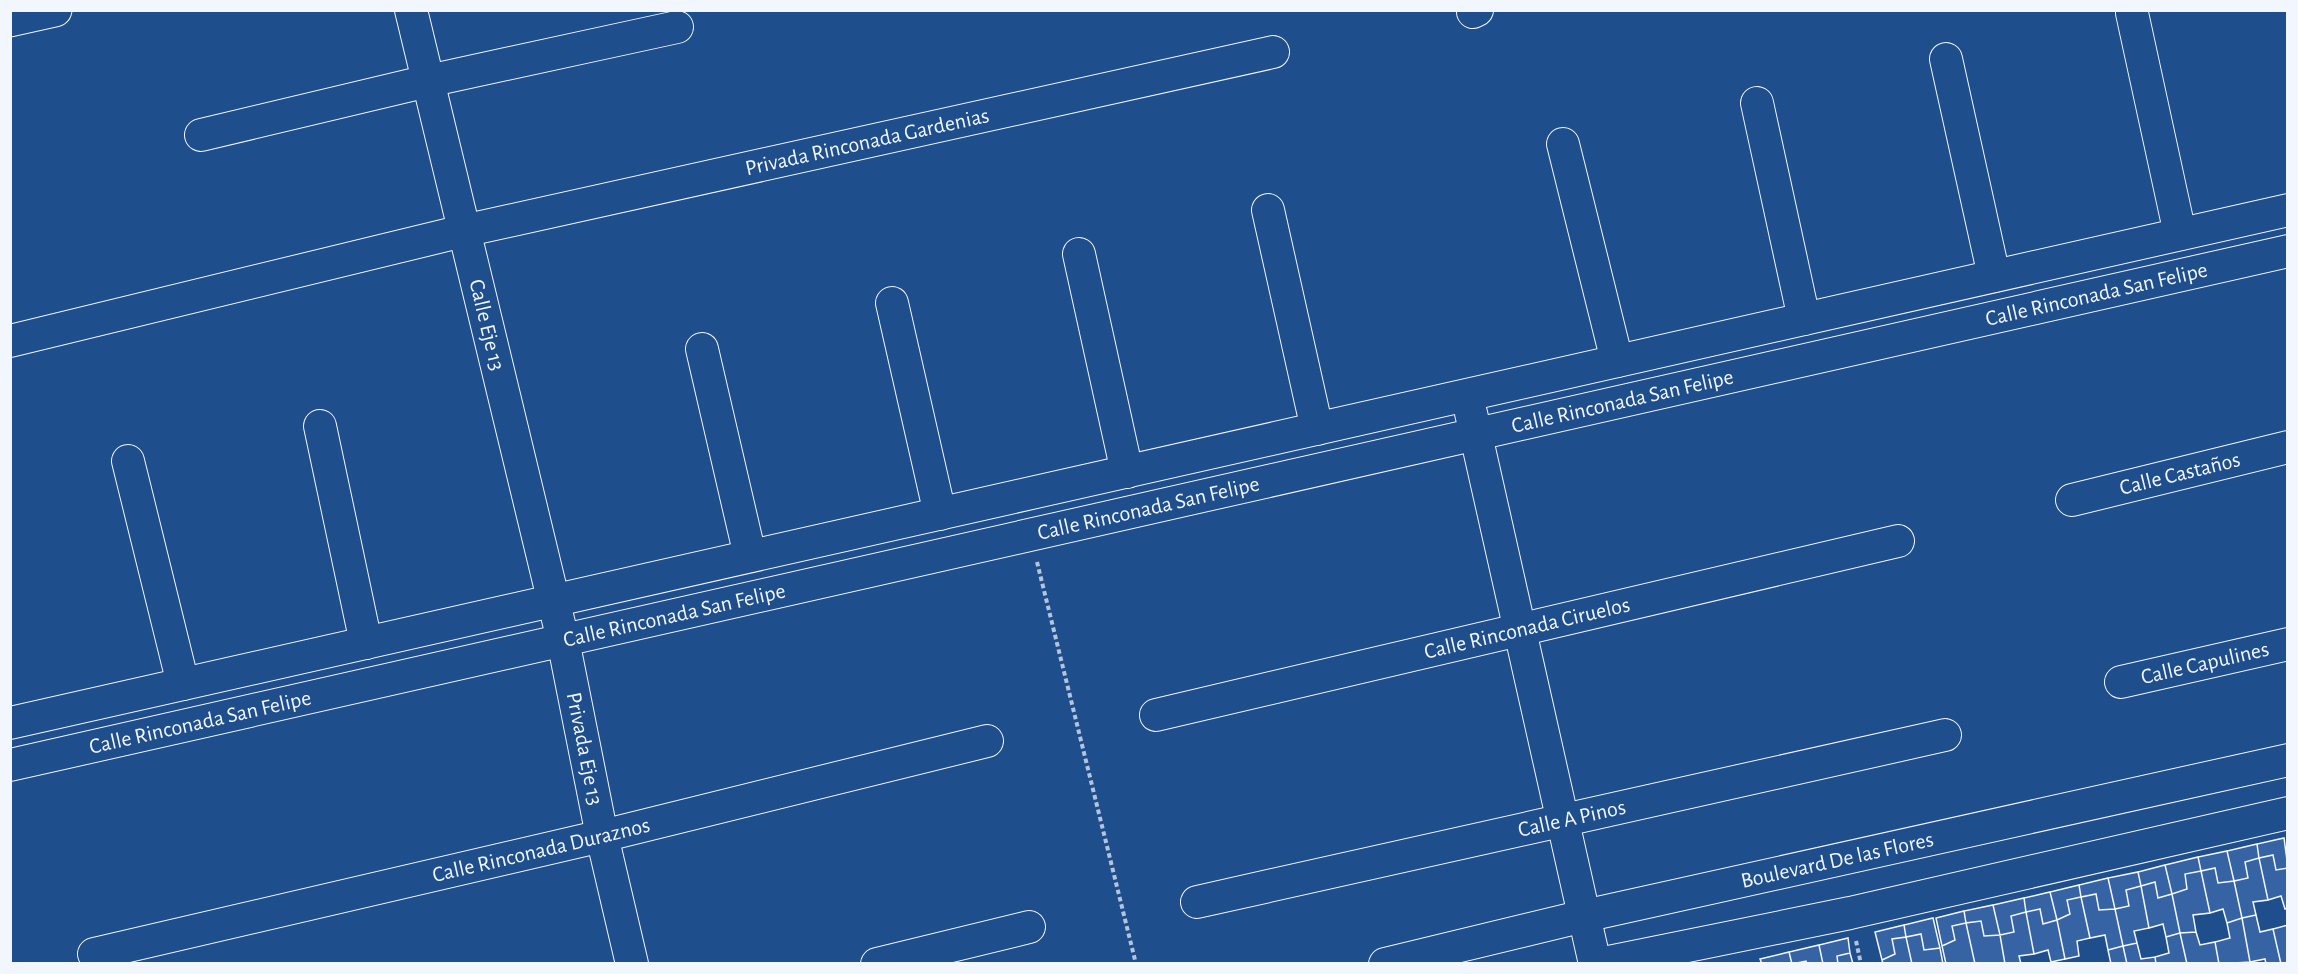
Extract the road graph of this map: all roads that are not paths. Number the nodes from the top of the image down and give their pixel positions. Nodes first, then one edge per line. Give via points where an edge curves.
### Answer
1 (55, 10) edge
2 (411, 10) edge
3 (2132, 13) dead end
4 (10, 21) edge
5 (677, 27) dead end
6 (1273, 52) dead end
7 (1946, 59) dead end
8 (428, 81) junction
9 (1757, 103) dead end
10 (201, 135) dead end
11 (1563, 144) dead end
12 (1268, 210) dead end
13 (2288, 210) edge
14 (463, 231) junction
15 (2180, 234) junction
16 (2288, 251) edge
17 (1079, 254) dead end
18 (1994, 276) junction
19 (892, 303) dead end
20 (1804, 319) junction
21 (10, 341) edge
22 (702, 349) dead end
23 (1617, 361) junction
24 (1467, 395) junction
25 (320, 426) dead end
26 (1317, 429) junction
27 (1476, 434) junction
28 (2288, 447) edge
29 (128, 461) dead end
30 (1127, 472) junction
31 (2072, 500) dead end
32 (940, 514) junction
33 (1898, 541) dead end
34 (750, 556) junction
35 (554, 601) junction
36 (1520, 630) junction
37 (563, 640) junction
38 (366, 643) junction
39 (2288, 644) edge
40 (2121, 682) dead end
41 (183, 684) junction
42 (1156, 715) dead end
43 (10, 723) edge
44 (1945, 735) dead end
45 (987, 741) dead end
46 (2288, 759) edge
47 (10, 765) edge
48 (2288, 813) edge
49 (1562, 820) junction
50 (602, 836) junction
51 (1197, 902) dead end
52 (1584, 915) junction
53 (1029, 927) dead end
54 (94, 954) dead end
55 (632, 963) edge
56 (877, 963) edge
57 (1385, 963) edge
58 (1597, 963) edge

1 - 4 main road
2 - 8 street, Calle Eje 13
3 - 15 street
5 - 8 street
6 - 14 street, Privada Rinconada Gardenias
7 - 18 street
8 - 10 street
8 - 14 street, Calle Eje 13
9 - 20 street
11 - 23 street
12 - 26 street
13 - 15 street, Calle Rinconada San Felipe
14 - 21 street, Privada Rinconada Gardenias
14 - 35 street, Calle Eje 13
15 - 18 street, Calle Rinconada San Felipe
16 - 27 street, Calle Rinconada San Felipe
17 - 30 street
18 - 20 street, Calle Rinconada San Felipe
19 - 32 street
20 - 23 street, Calle Rinconada San Felipe
22 - 34 street
23 - 24 street, Calle Rinconada San Felipe
24 - 26 street, Calle Rinconada San Felipe
24 - 27 street
25 - 38 street
26 - 30 street, Calle Rinconada San Felipe
27 - 36 street
27 - 37 street, Calle Rinconada San Felipe
28 - 31 street, Calle Castaños
29 - 41 street
30 - 32 street, Calle Rinconada San Felipe
32 - 34 street, Calle Rinconada San Felipe
33 - 36 street, Calle Rinconada Ciruelos
34 - 35 street, Calle Rinconada San Felipe
35 - 37 street, Calle Eje 13
35 - 38 street, Calle Rinconada San Felipe
36 - 42 street, Calle Rinconada Ciruelos
36 - 49 street
37 - 47 street, Calle Rinconada San Felipe
37 - 50 street, Privada Eje 13
38 - 41 street, Calle Rinconada San Felipe
39 - 40 street, Calle Capulines
41 - 43 street, Calle Rinconada San Felipe
44 - 49 street, Calle A Pinos
45 - 50 street, Calle Rinconada Duraznos
46 - 52 street, Boulevard De las Flores
48 - 58 street via 1850,913
49 - 51 street, Calle A Pinos
49 - 52 street
50 - 54 street, Calle Rinconada Duraznos
50 - 55 street, Privada Eje 13
52 - 57 street, Boulevard De las Flores
52 - 58 street
53 - 56 street

